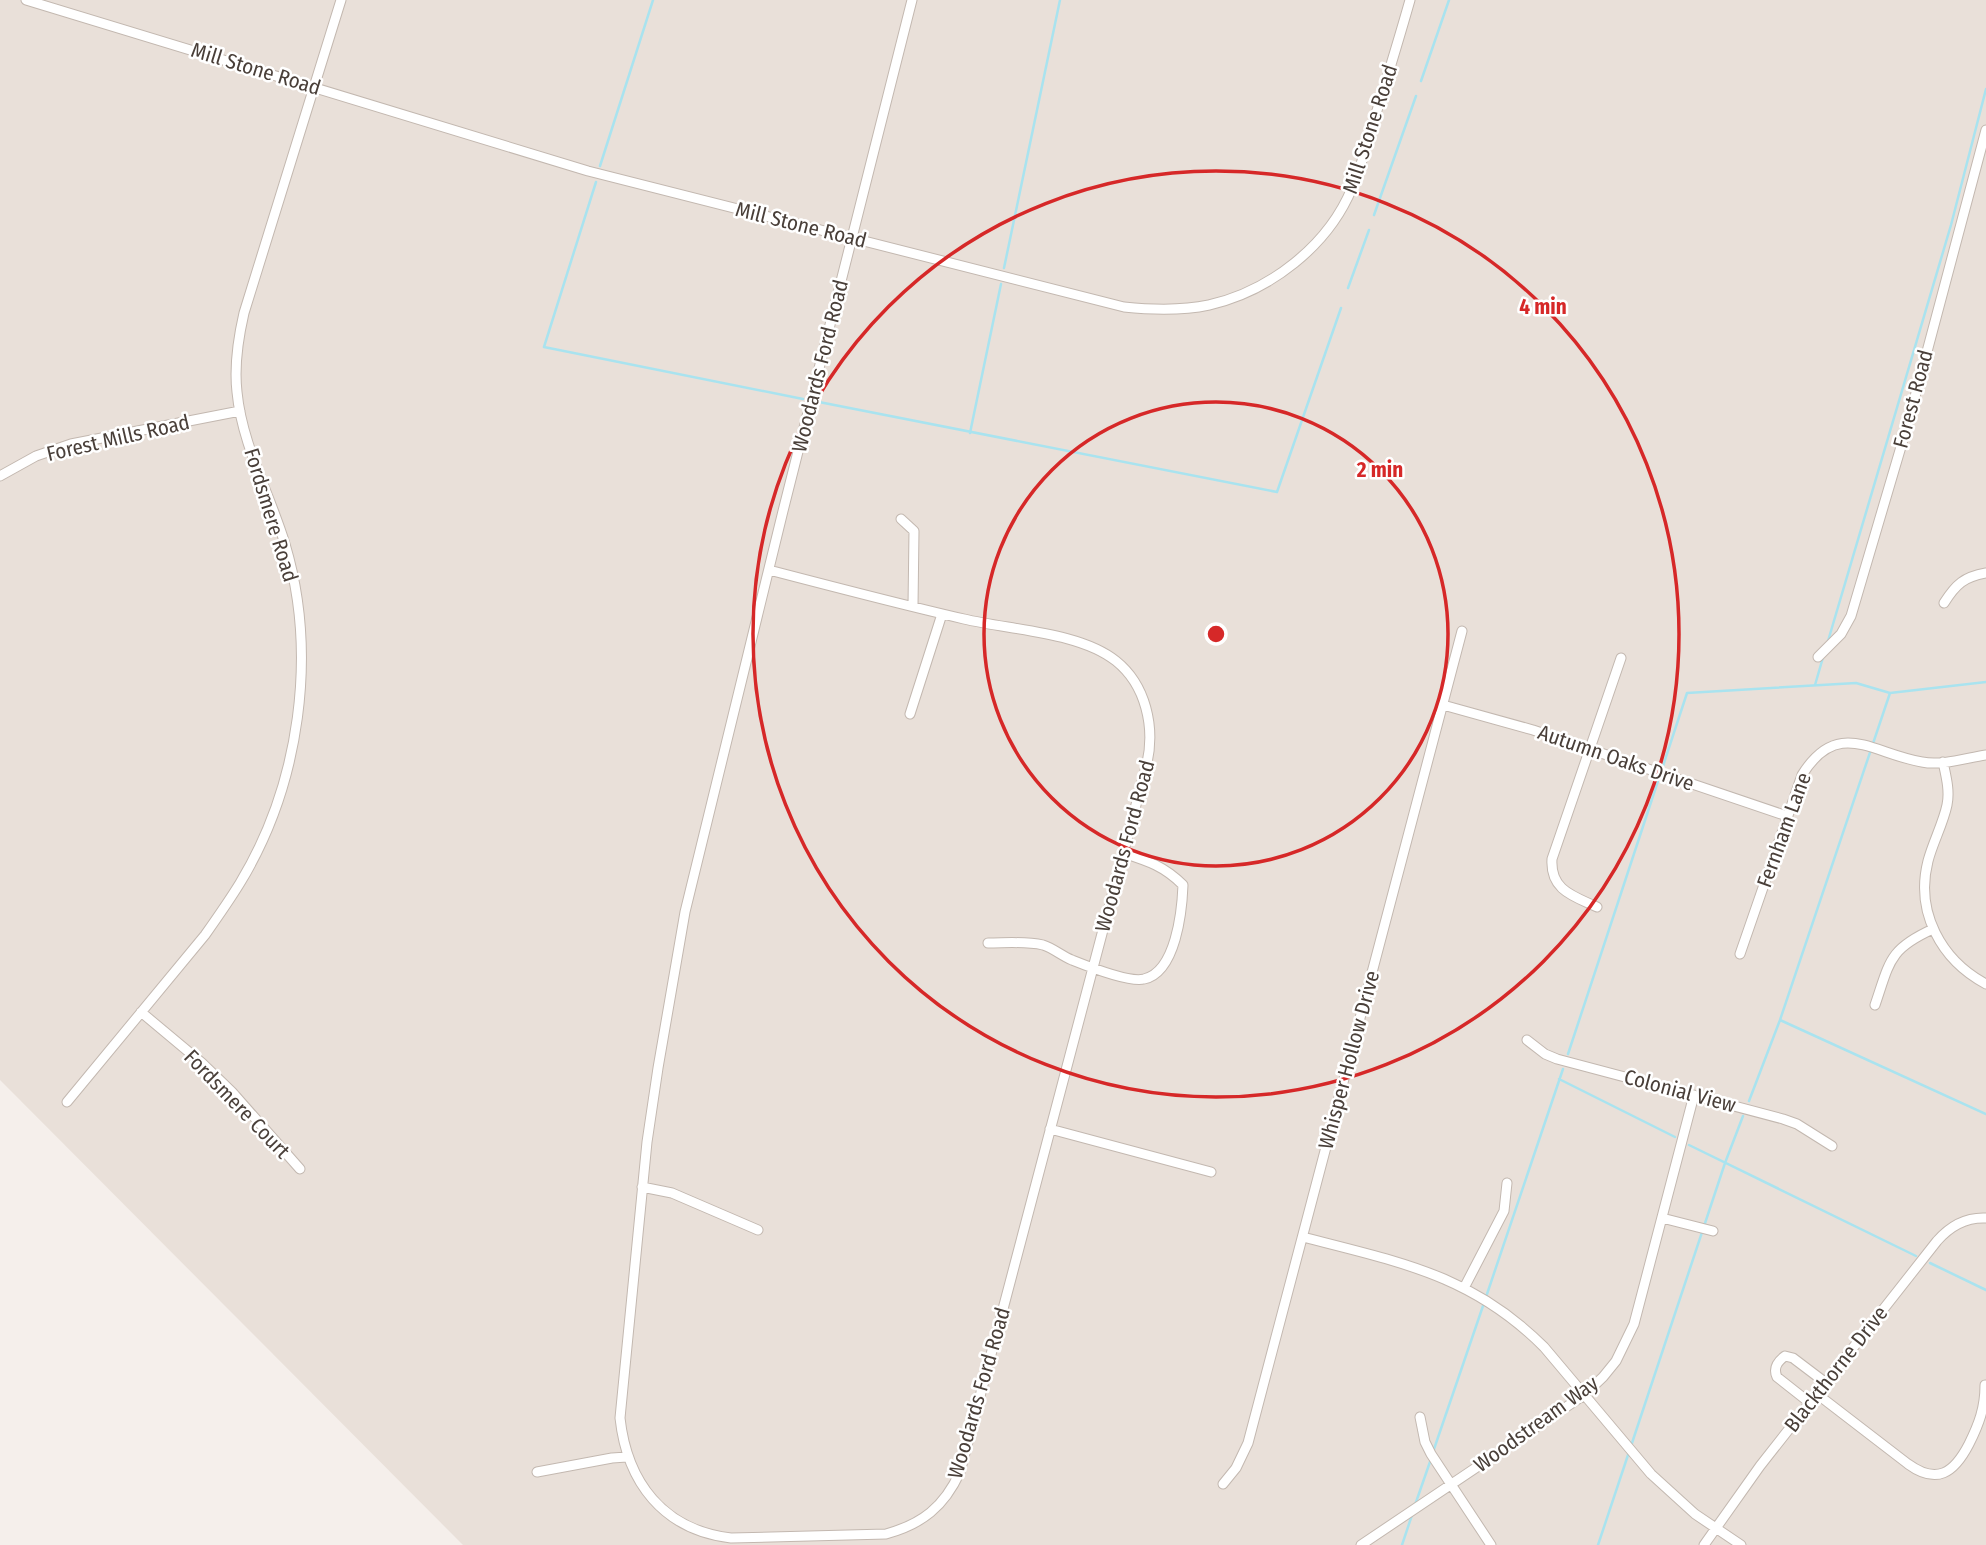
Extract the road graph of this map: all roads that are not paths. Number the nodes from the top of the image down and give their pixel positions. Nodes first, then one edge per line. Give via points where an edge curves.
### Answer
1 (26, 0) edge
2 (341, 0) edge
3 (912, 0) edge
4 (1410, 0) edge
5 (314, 87) junction
6 (1986, 130) edge
7 (852, 239) junction
8 (240, 411) junction
9 (0, 476) edge
10 (901, 519) dead end
11 (769, 570) junction
12 (1986, 573) edge
13 (1944, 603) dead end
14 (913, 606) junction
15 (942, 614) junction
16 (1462, 631) dead end
17 (1818, 657) dead end
18 (1620, 658) dead end
19 (1443, 705) junction
20 (910, 714) dead end
21 (1589, 749) junction
22 (1986, 755) edge
23 (1944, 762) junction
24 (1787, 816) junction
25 (1123, 853) junction
26 (1597, 907) dead end
27 (1933, 929) junction
28 (988, 943) dead end
29 (1740, 954) dead end
30 (1093, 968) junction
31 (1986, 984) edge
32 (1875, 1004) dead end
33 (141, 1012) junction
34 (1527, 1040) dead end
35 (1694, 1096) junction
36 (67, 1101) dead end
37 (1050, 1129) junction
38 (1832, 1146) dead end
39 (300, 1169) dead end
40 (1212, 1172) dead end
41 (1507, 1183) dead end
42 (642, 1187) junction
43 (1662, 1218) junction
44 (1986, 1218) edge
45 (758, 1230) dead end
46 (1713, 1231) dead end
47 (1303, 1237) junction
48 (1464, 1288) junction
49 (1826, 1383) junction
50 (1986, 1385) edge
51 (1817, 1394) junction
52 (1584, 1395) junction
53 (1810, 1403) junction
54 (1420, 1417) dead end
55 (627, 1457) junction
56 (537, 1472) dead end
57 (1223, 1484) dead end
58 (1452, 1484) junction
59 (1716, 1529) junction
60 (1361, 1545) edge
61 (1491, 1545) edge
62 (1704, 1545) edge
63 (1741, 1545) edge

1 - 5 street, Mill Stone Road
2 - 5 street, Fordsmere Road
3 - 7 street, Woodards Ford Road
4 - 7 street, Mill Stone Road via 1345,203 1332,224 1297,260 1245,292 1187,308 1124,307
5 - 7 street, Mill Stone Road via 587,171
5 - 8 street, Fordsmere Road via 239,334
6 - 17 street, Forest Road via 1851,616 1841,635
7 - 11 street, Woodards Ford Road
8 - 9 street, Forest Mills Road via 71,444
8 - 33 street, Fordsmere Road via 292,573 300,632 295,729 281,792 242,881 205,935
10 - 14 street via 914,531
11 - 14 street, Woodards Ford Road
11 - 42 street, Woodards Ford Road via 685,912
12 - 13 street via 1966,578
14 - 15 street, Woodards Ford Road
15 - 20 street
15 - 25 street, Woodards Ford Road via 1084,643 1117,662 1131,677 1150,720 1150,746
16 - 19 street, Whisper Hollow Drive
18 - 21 street
19 - 21 street, Autumn Oaks Drive
19 - 47 street, Whisper Hollow Drive
21 - 24 street, Autumn Oaks Drive
21 - 26 street via 1552,867 1564,891
22 - 23 street, Fernham Lane
23 - 24 street, Fernham Lane via 1920,762 1860,743 1836,745 1810,762
23 - 27 street via 1947,806 1924,886
24 - 29 street, Fernham Lane
25 - 30 street, Woodards Ford Road
25 - 30 street via 1170,871 1184,885 1182,911 1167,961 1156,975 1142,980
27 - 31 street via 1956,964
27 - 32 street via 1898,950
28 - 30 street via 1043,946
30 - 37 street, Woodards Ford Road
33 - 36 street, Fordsmere Road
33 - 39 street, Fordsmere Court via 232,1092
34 - 35 street, Colonial View via 1558,1059
35 - 38 street, Colonial View via 1797,1124
35 - 43 street, Woodstream Way
37 - 40 street
37 - 55 street, Woodards Ford Road via 960,1472 945,1497 925,1517 909,1528 873,1536 720,1536 691,1527 658,1504
41 - 48 street via 1504,1211
42 - 45 street via 672,1193
42 - 55 street, Woodards Ford Road via 620,1418
43 - 46 street
43 - 52 street, Woodstream Way via 1630,1335 1616,1361
44 - 49 street, Blackthorne Drive via 1976,1217 1947,1230
47 - 48 street via 1425,1270
47 - 57 street, Whisper Hollow Drive via 1248,1443
48 - 52 street via 1528,1332
49 - 51 street, Blackthorne Drive
49 - 53 street via 1793,1358 1785,1356 1777,1364 1777,1377
50 - 51 street via 1982,1415 1961,1459 1950,1471 1930,1475 1916,1471
51 - 53 street, Blackthorne Drive
52 - 58 street, Woodstream Way
52 - 59 street via 1651,1474
53 - 59 street, Blackthorne Drive
54 - 58 street via 1425,1442
55 - 56 street
58 - 60 street, Woodstream Way
58 - 61 street
59 - 62 street, Blackthorne Drive
59 - 63 street

